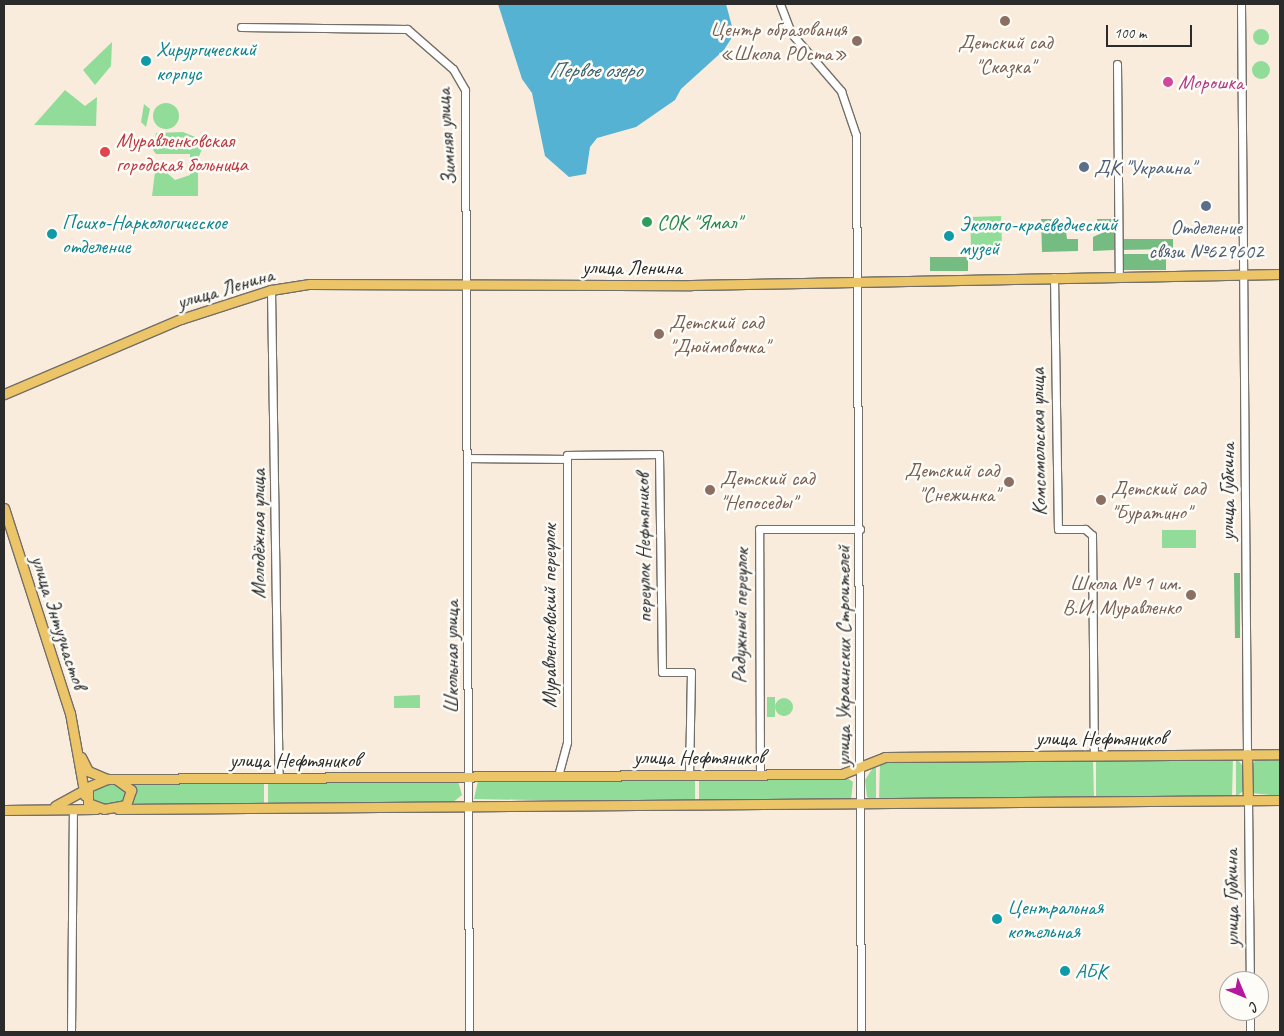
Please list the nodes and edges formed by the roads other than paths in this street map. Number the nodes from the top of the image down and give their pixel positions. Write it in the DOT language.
graph roads {
  1 [pos="780,4"];
  2 [pos="1240,4"];
  3 [pos="241,27"];
  4 [pos="1117,64"];
  5 [pos="1280,274"];
  6 [pos="1242,275"];
  7 [pos="1119,276"];
  8 [pos="1054,277"];
  9 [pos="857,279"];
  10 [pos="468,282"];
  11 [pos="271,290"];
  12 [pos="4,394"];
  13 [pos="567,457"];
  14 [pos="467,458"];
  15 [pos="4,508"];
  16 [pos="860,529"];
  17 [pos="77,748"];
  18 [pos="1247,754"];
  19 [pos="1280,754"];
  20 [pos="1094,756"];
  21 [pos="861,767"];
  22 [pos="689,774"];
  23 [pos="760,774"];
  24 [pos="80,776"];
  25 [pos="558,776"];
  26 [pos="469,777"];
  27 [pos="279,778"];
  28 [pos="112,779"];
  29 [pos="86,792"];
  30 [pos="1248,800"];
  31 [pos="1280,800"];
  32 [pos="71,806"];
  33 [pos="860,806"];
  34 [pos="468,807"];
  35 [pos="104,809"];
  36 [pos="115,809"];
  37 [pos="4,810"];
  38 [pos="1250,971"];
  39 [pos="71,1032"];
  40 [pos="470,1032"];
  41 [pos="861,1032"];
  1 -- 9 [label="street, улица Украинских Строителей"];
  2 -- 6 [label="street, улица Губкина"];
  3 -- 10 [label="street, Зимняя улица"];
  4 -- 7 [label="street"];
  5 -- 6 [label="main road, улица Ленина"];
  6 -- 7 [label="main road, улица Ленина"];
  6 -- 18 [label="street, улица Губкина"];
  7 -- 8 [label="main road, улица Ленина"];
  8 -- 9 [label="main road, улица Ленина"];
  8 -- 20 [label="street, Комсомольская улица"];
  9 -- 10 [label="main road, улица Ленина"];
  9 -- 16 [label="street, улица Украинских Строителей"];
  10 -- 11 [label="main road, улица Ленина"];
  10 -- 14 [label="street, Школьная улица"];
  11 -- 12 [label="main road, улица Ленина"];
  11 -- 27 [label="street, Молодёжная улица"];
  13 -- 14 [label="street, переулок Нефтяников"];
  13 -- 22 [label="street, переулок Нефтяников"];
  13 -- 25 [label="street, Муравленковский переулок"];
  14 -- 26 [label="street, Школьная улица"];
  15 -- 17 [label="main road, улица Энтузиастов"];
  16 -- 21 [label="street, улица Украинских Строителей"];
  16 -- 23 [label="street, Радужный переулок"];
  17 -- 24 [label="main road, улица Энтузиастов"];
  17 -- 28 [label="main road, улица Энтузиастов"];
  18 -- 19 [label="main road, улица Нефтяников"];
  18 -- 20 [label="main road, улица Нефтяников"];
  18 -- 30 [label="main road, улица Губкина"];
  20 -- 21 [label="main road, улица Нефтяников"];
  21 -- 23 [label="main road, улица Нефтяников"];
  21 -- 33 [label="street, улица Украинских Строителей"];
  22 -- 23 [label="main road, улица Нефтяников"];
  22 -- 25 [label="main road, улица Нефтяников"];
  24 -- 29 [label="main road, улица Энтузиастов"];
  24 -- 32 [label="main road"];
  25 -- 26 [label="main road, улица Нефтяников"];
  26 -- 27 [label="main road, улица Нефтяников"];
  26 -- 34 [label="street, Школьная улица"];
  27 -- 28 [label="main road, улица Нефтяников"];
  28 -- 29 [label="main road, улица Нефтяников"];
  28 -- 36 [label="main road"];
  29 -- 32 [label="main road, улица Нефтяников"];
  29 -- 35 [label="main road"];
  30 -- 31 [label="main road"];
  30 -- 33 [label="main road"];
  30 -- 38 [label="street, улица Губкина"];
  32 -- 35 [label="main road"];
  32 -- 37 [label="main road"];
  32 -- 39 [label="street"];
  33 -- 34 [label="main road"];
  33 -- 41 [label="street, улица Украинских Строителей"];
  34 -- 36 [label="main road"];
  34 -- 40 [label="street, Школьная улица"];
  35 -- 36 [label="main road"];
}
